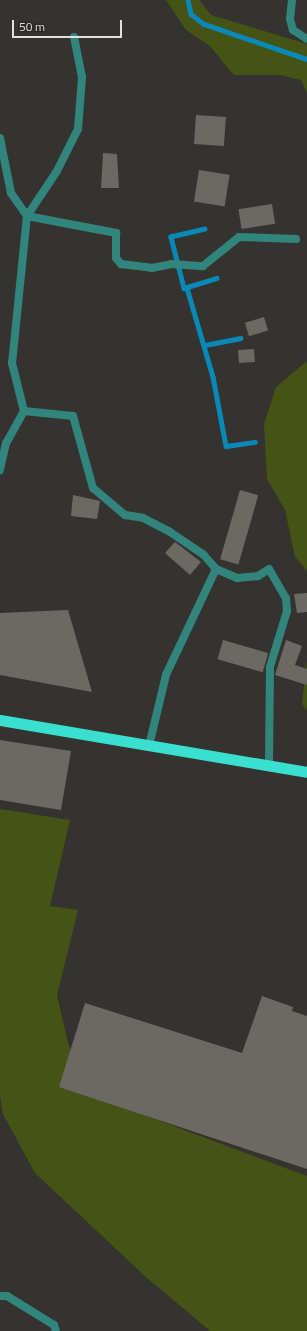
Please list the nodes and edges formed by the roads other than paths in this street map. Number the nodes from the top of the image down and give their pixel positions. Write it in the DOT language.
graph roads {
  1 [pos="292,0"];
  2 [pos="74,37"];
  3 [pos="307,39"];
  4 [pos="0,138"];
  5 [pos="26,216"];
  6 [pos="296,239"];
  7 [pos="24,411"];
  8 [pos="0,470"];
  9 [pos="216,569"];
  10 [pos="0,720"];
  11 [pos="149,746"];
  12 [pos="269,766"];
  13 [pos="307,772"];
  14 [pos="0,1296"];
  15 [pos="56,1331"];
  1 -- 3 [label="street"];
  2 -- 5 [label="street"];
  4 -- 5 [label="street"];
  5 -- 6 [label="street"];
  5 -- 7 [label="street"];
  7 -- 8 [label="street"];
  7 -- 9 [label="street"];
  9 -- 11 [label="street"];
  9 -- 12 [label="street"];
  10 -- 11 [label="highway"];
  11 -- 12 [label="highway"];
  12 -- 13 [label="highway"];
  14 -- 15 [label="street"];
}
